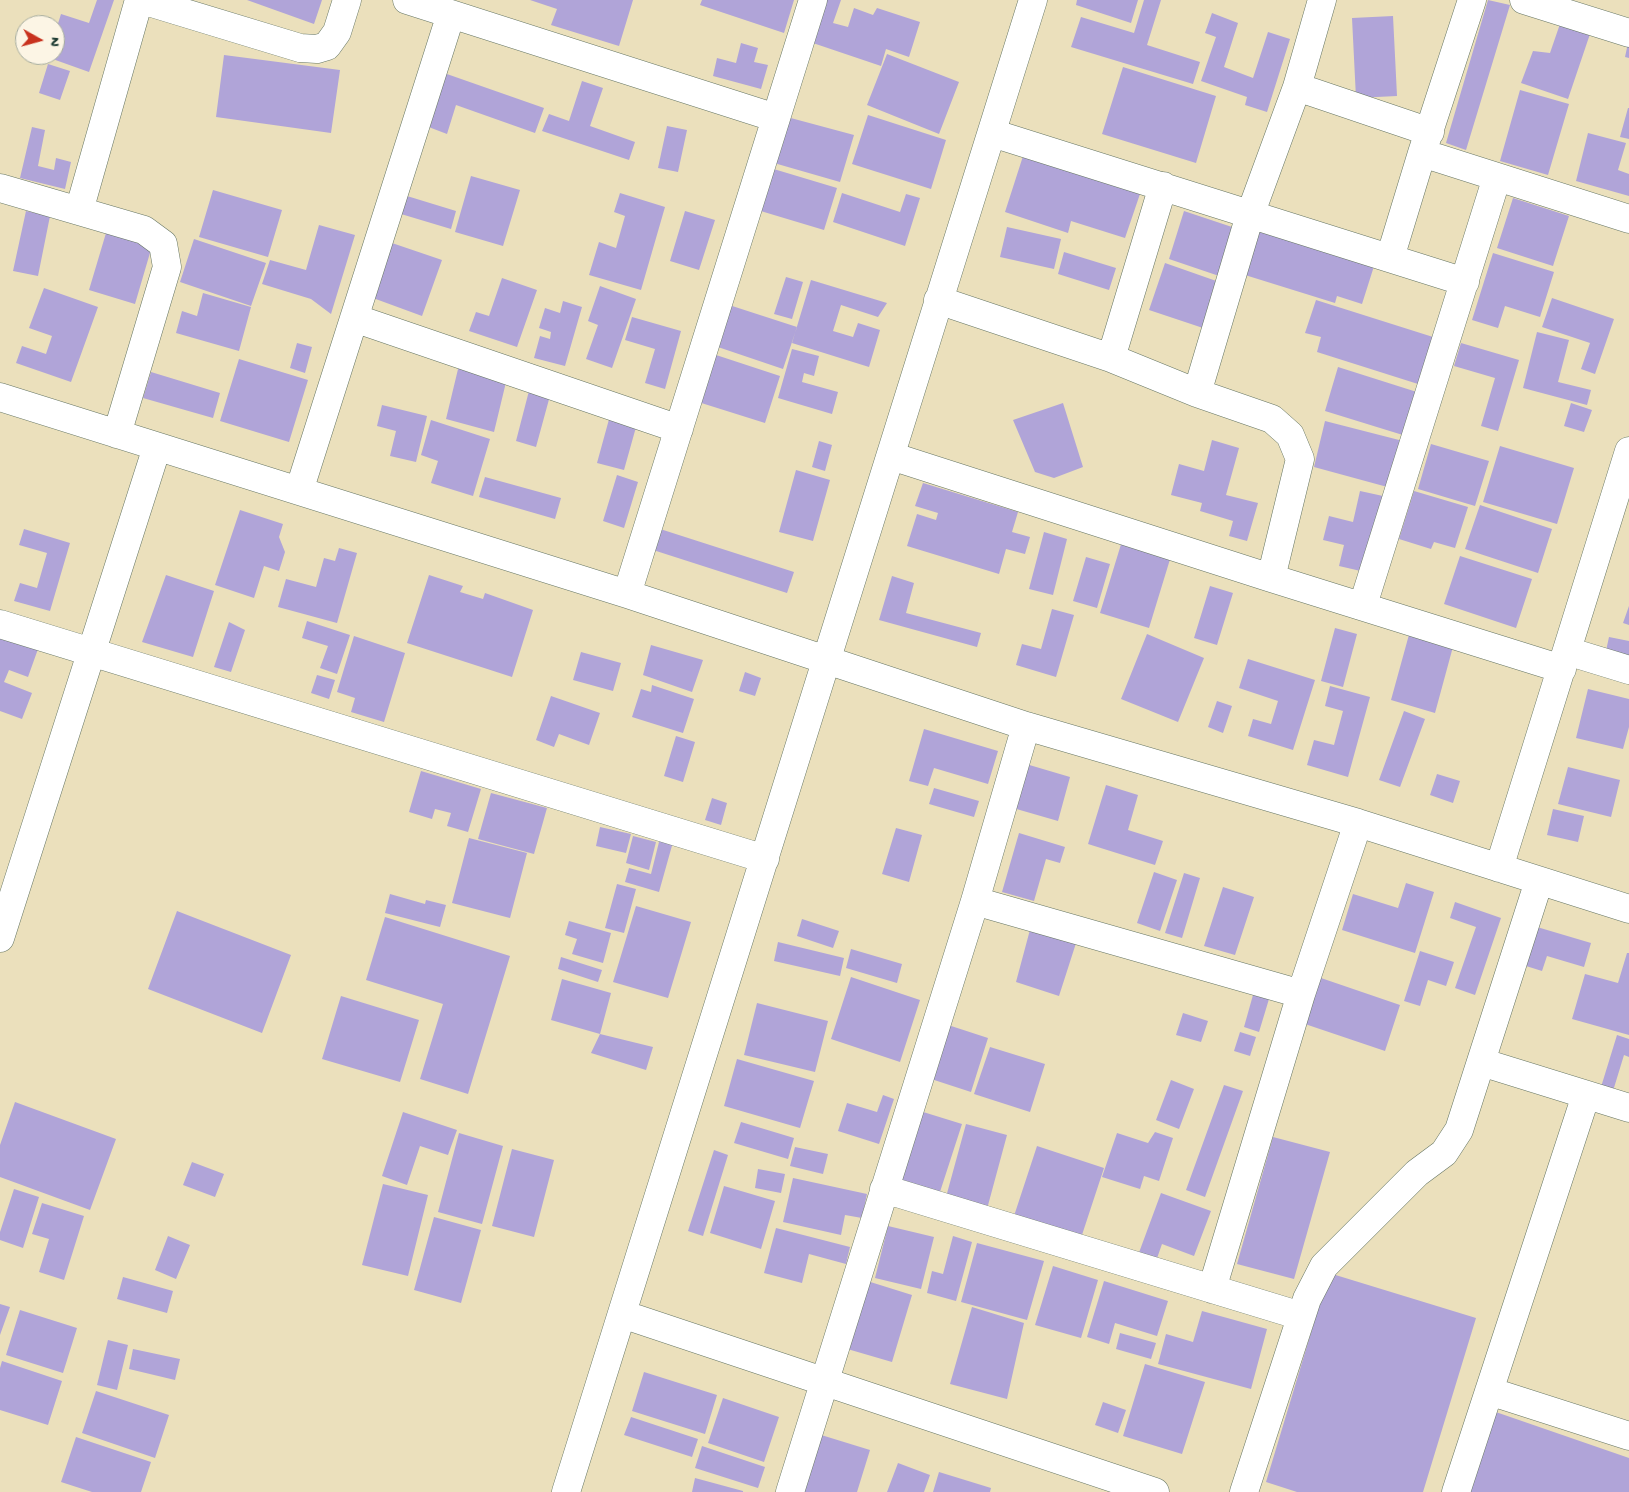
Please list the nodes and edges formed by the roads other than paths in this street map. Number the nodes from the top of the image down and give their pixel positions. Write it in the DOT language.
graph roads {
  1 [pos="140,0"];
  2 [pos="347,0"];
  3 [pos="407,0"];
  4 [pos="814,0"];
  5 [pos="1033,0"];
  6 [pos="1322,0"];
  7 [pos="1472,0"];
  8 [pos="1524,0"];
  9 [pos="1561,6"];
  10 [pos="451,14"];
  11 [pos="1629,33"];
  12 [pos="1297,86"];
  13 [pos="776,118"];
  14 [pos="992,133"];
  15 [pos="1426,142"];
  16 [pos="1497,177"];
  17 [pos="1163,186"];
  18 [pos="0,188"];
  19 [pos="78,211"];
  20 [pos="1250,214"];
  21 [pos="1629,219"];
  22 [pos="1390,258"];
  23 [pos="1465,282"];
  24 [pos="938,300"];
  25 [pos="354,318"];
  26 [pos="1110,358"];
  27 [pos="1197,393"];
  28 [pos="0,397"];
  29 [pos="679,430"];
  30 [pos="117,434"];
  31 [pos="157,447"];
  32 [pos="1629,452"];
  33 [pos="891,456"];
  34 [pos="299,491"];
  35 [pos="1271,578"];
  36 [pos="627,594"];
  37 [pos="1363,606"];
  38 [pos="0,624"];
  39 [pos="92,652"];
  40 [pos="825,660"];
  41 [pos="1564,660"];
  42 [pos="1629,670"];
  43 [pos="1026,726"];
  44 [pos="1358,823"];
  45 [pos="765,859"];
  46 [pos="1499,868"];
  47 [pos="1540,881"];
  48 [pos="975,901"];
  49 [pos="1629,909"];
  50 [pos="0,938"];
  51 [pos="1301,994"];
  52 [pos="1481,1062"];
  53 [pos="1586,1095"];
  54 [pos="1629,1108"];
  55 [pos="884,1189"];
  56 [pos="1212,1289"];
  57 [pos="622,1314"];
  58 [pos="1301,1316"];
  59 [pos="824,1382"];
  60 [pos="1489,1391"];
  61 [pos="1629,1436"];
  62 [pos="1150,1491"];
  63 [pos="566,1492"];
  64 [pos="790,1492"];
  65 [pos="1244,1492"];
  66 [pos="1456,1492"];
  1 -- 2 [label="street"];
  1 -- 19 [label="street"];
  3 -- 10 [label="street"];
  4 -- 13 [label="street"];
  5 -- 14 [label="street"];
  6 -- 12 [label="street"];
  7 -- 15 [label="street"];
  8 -- 9 [label="street"];
  9 -- 11 [label="street"];
  10 -- 13 [label="street"];
  10 -- 25 [label="street"];
  12 -- 15 [label="street"];
  12 -- 20 [label="street"];
  13 -- 29 [label="street"];
  14 -- 17 [label="street"];
  14 -- 24 [label="street"];
  15 -- 16 [label="street"];
  15 -- 22 [label="street"];
  16 -- 21 [label="street"];
  16 -- 23 [label="street"];
  17 -- 20 [label="street"];
  17 -- 26 [label="street"];
  18 -- 19 [label="street"];
  19 -- 30 [label="street"];
  20 -- 22 [label="street"];
  20 -- 27 [label="street"];
  22 -- 23 [label="street"];
  23 -- 37 [label="street"];
  24 -- 26 [label="street"];
  24 -- 33 [label="street"];
  25 -- 29 [label="street"];
  25 -- 34 [label="street"];
  26 -- 27 [label="street"];
  27 -- 35 [label="street"];
  28 -- 30 [label="street"];
  29 -- 36 [label="street"];
  30 -- 31 [label="street"];
  31 -- 34 [label="street"];
  31 -- 39 [label="street"];
  32 -- 41 [label="street"];
  33 -- 35 [label="street"];
  33 -- 40 [label="street"];
  34 -- 36 [label="street"];
  35 -- 37 [label="street"];
  36 -- 40 [label="street"];
  37 -- 41 [label="street"];
  38 -- 39 [label="street"];
  39 -- 45 [label="street"];
  39 -- 50 [label="street"];
  40 -- 43 [label="street"];
  40 -- 45 [label="street"];
  41 -- 42 [label="street"];
  41 -- 46 [label="street"];
  43 -- 44 [label="street"];
  43 -- 48 [label="street"];
  44 -- 46 [label="street"];
  44 -- 51 [label="street"];
  45 -- 57 [label="street"];
  46 -- 47 [label="street"];
  47 -- 49 [label="street"];
  47 -- 52 [label="street"];
  48 -- 51 [label="street"];
  48 -- 55 [label="street"];
  51 -- 56 [label="street"];
  52 -- 53 [label="street"];
  52 -- 58 [label="street"];
  53 -- 54 [label="street"];
  53 -- 60 [label="street"];
  55 -- 56 [label="street"];
  55 -- 59 [label="street"];
  56 -- 58 [label="street"];
  57 -- 59 [label="street"];
  57 -- 63 [label="street"];
  58 -- 65 [label="street"];
  59 -- 62 [label="street"];
  59 -- 64 [label="street"];
  60 -- 61 [label="street"];
  60 -- 66 [label="street"];
}
